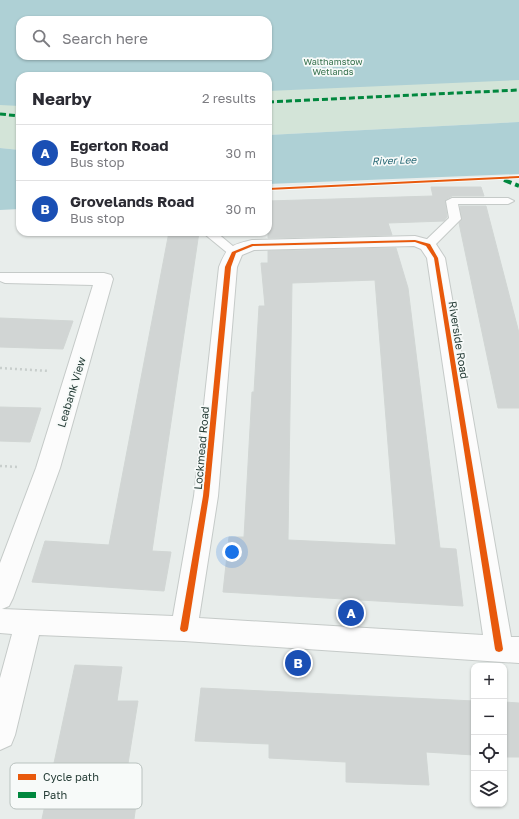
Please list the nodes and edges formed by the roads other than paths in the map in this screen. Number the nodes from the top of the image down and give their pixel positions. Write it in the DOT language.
graph roads {
  1 [pos="508,201"];
  2 [pos="211,236"];
  3 [pos="428,245"];
  4 [pos="231,259"];
  5 [pos="5,277"];
  6 [pos="0,598"];
  7 [pos="0,621"];
  8 [pos="28,623"];
  9 [pos="184,629"];
  10 [pos="509,650"];
  11 [pos="0,735"];
  1 -- 3 [label="lane"];
  2 -- 4 [label="lane"];
  3 -- 4 [label="street"];
  3 -- 10 [label="street, Riverside Road"];
  4 -- 9 [label="street, Lockmead Road"];
  5 -- 6 [label="street, Leabank View"];
  7 -- 8 [label="street"];
  8 -- 9 [label="street"];
  8 -- 11 [label="street"];
  9 -- 10 [label="street"];
}
